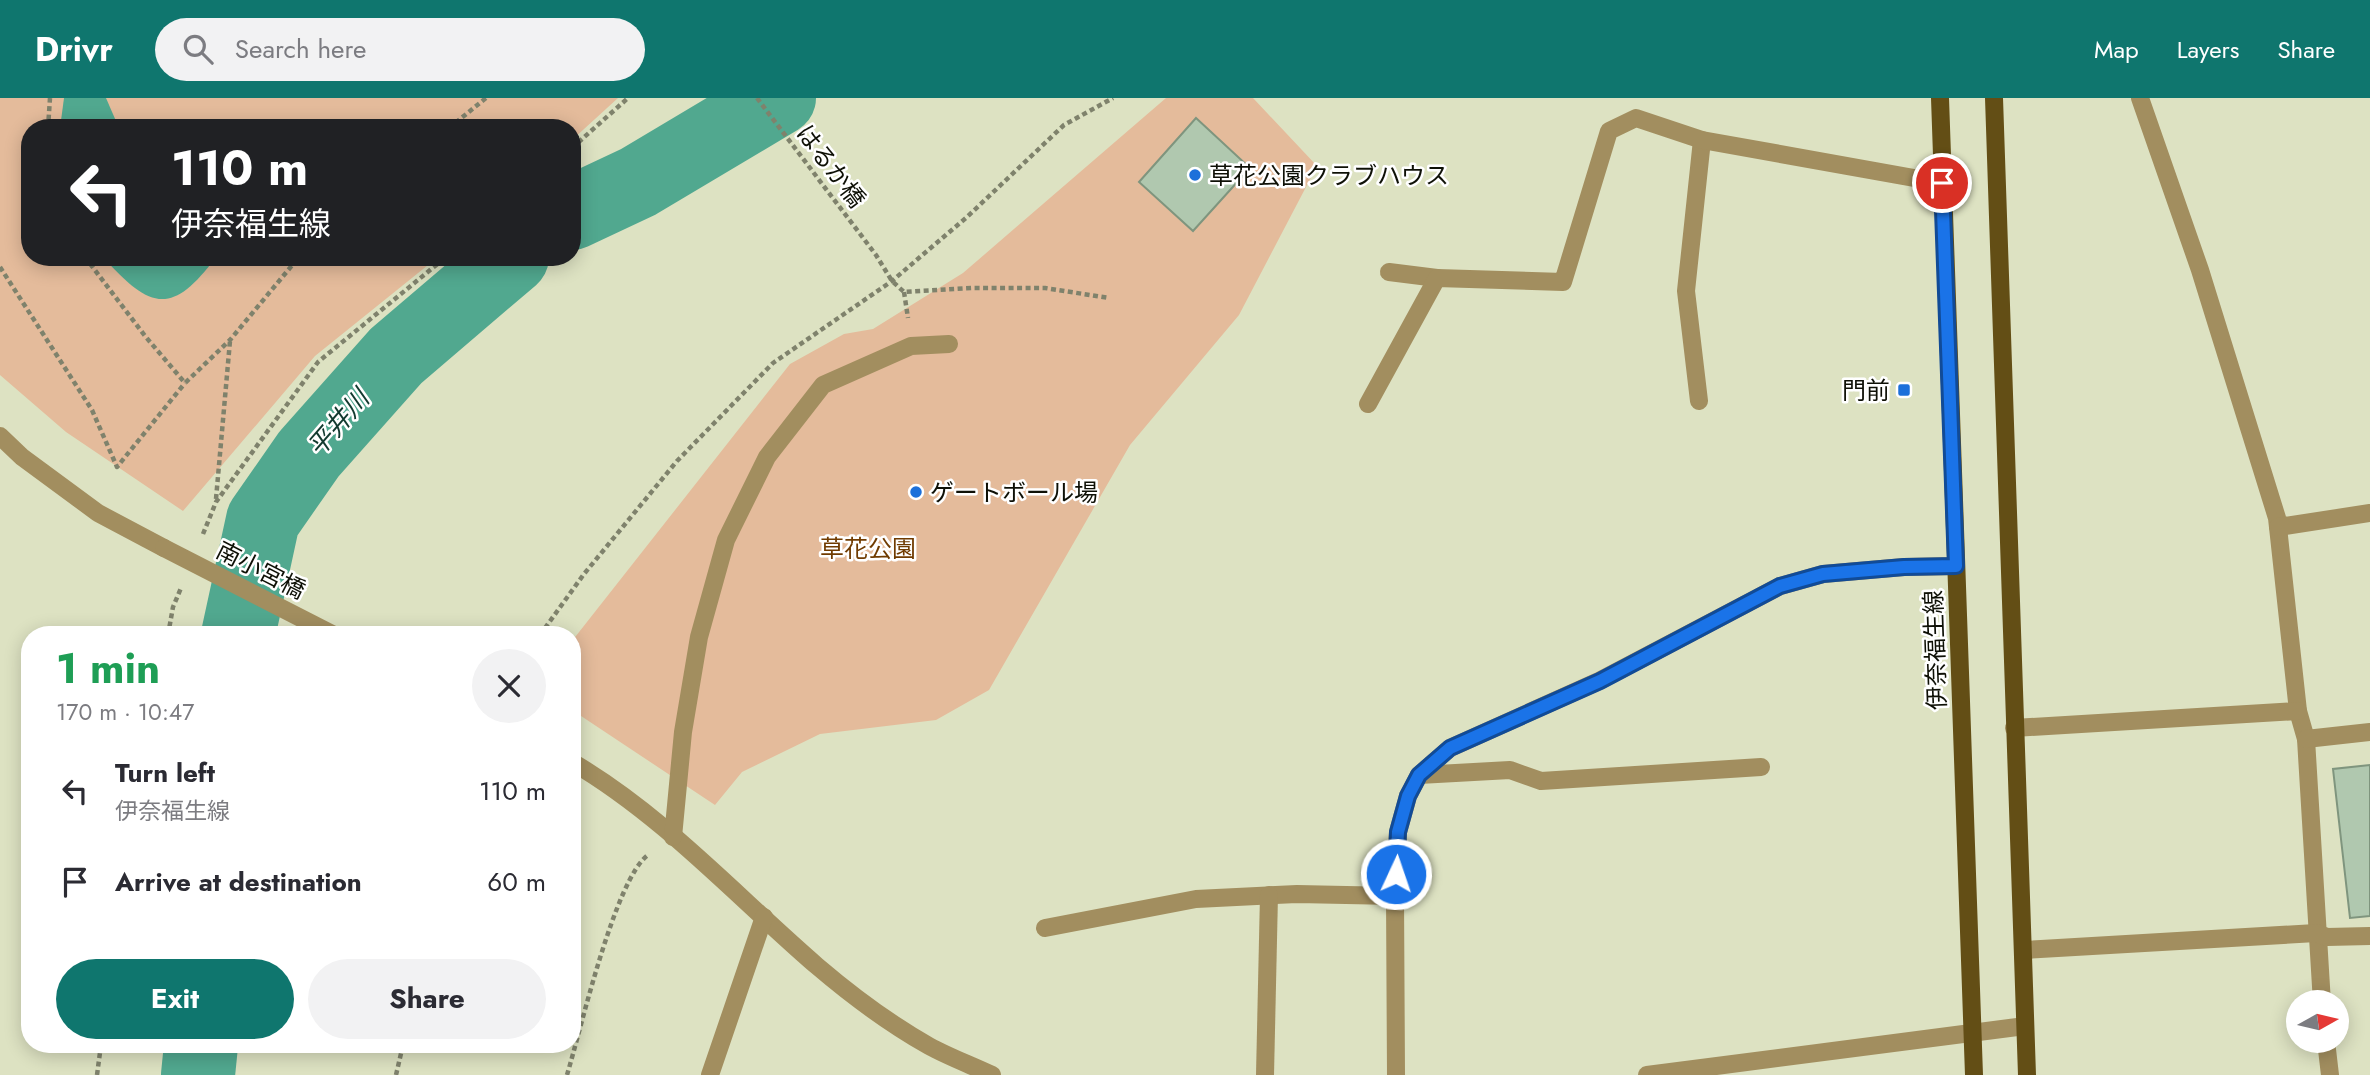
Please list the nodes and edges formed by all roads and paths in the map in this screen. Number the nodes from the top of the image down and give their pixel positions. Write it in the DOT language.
graph roads {
  1 [pos="50,98"];
  2 [pos="486,98"];
  3 [pos="628,98"];
  4 [pos="757,98"];
  5 [pos="1113,98"];
  6 [pos="1940,98"];
  7 [pos="1994,98"];
  8 [pos="2140,98"];
  9 [pos="49,119"];
  10 [pos="460,119"];
  11 [pos="581,140"];
  12 [pos="1702,140"];
  13 [pos="1942,183"];
  14 [pos="92,266"];
  15 [pos="292,266"];
  16 [pos="435,266"];
  17 [pos="0,267"];
  18 [pos="1389,272"];
  19 [pos="1437,278"];
  20 [pos="892,281"];
  21 [pos="1109,298"];
  22 [pos="230,340"];
  23 [pos="949,344"];
  24 [pos="185,383"];
  25 [pos="1699,401"];
  26 [pos="1368,404"];
  27 [pos="0,436"];
  28 [pos="216,502"];
  29 [pos="2370,513"];
  30 [pos="2278,527"];
  31 [pos="202,537"];
  32 [pos="1956,566"];
  33 [pos="182,584"];
  34 [pos="170,626"];
  35 [pos="316,626"];
  36 [pos="546,626"];
  37 [pos="2298,712"];
  38 [pos="2014,729"];
  39 [pos="2370,732"];
  40 [pos="2306,739"];
  41 [pos="1761,767"];
  42 [pos="581,768"];
  43 [pos="1419,775"];
  44 [pos="673,837"];
  45 [pos="1269,895"];
  46 [pos="1395,896"];
  47 [pos="764,916"];
  48 [pos="1045,928"];
  49 [pos="2316,933"];
  50 [pos="2370,936"];
  51 [pos="2024,950"];
  52 [pos="2321,990"];
  53 [pos="2025,1026"];
  54 [pos="581,1027"];
  55 [pos="1972,1032"];
  56 [pos="100,1053"];
  57 [pos="401,1053"];
  58 [pos="573,1053"];
  59 [pos="2328,1054"];
  60 [pos="97,1075"];
  61 [pos="396,1075"];
  62 [pos="567,1075"];
  63 [pos="710,1075"];
  64 [pos="992,1075"];
  65 [pos="1265,1075"];
  66 [pos="1396,1075"];
  67 [pos="1647,1075"];
  68 [pos="1974,1075"];
  69 [pos="2027,1075"];
  70 [pos="2330,1075"];
  1 -- 9 [label="path"];
  2 -- 10 [label="path"];
  3 -- 11 [label="path"];
  4 -- 20 [label="path, はるか橋"];
  5 -- 20 [label="path"];
  6 -- 13 [label="main road, 伊奈福生線"];
  7 -- 38 [label="main road"];
  8 -- 30 [label="street"];
  12 -- 13 [label="street"];
  12 -- 19 [label="street"];
  12 -- 25 [label="street"];
  13 -- 32 [label="main road, 伊奈福生線"];
  14 -- 24 [label="path"];
  15 -- 22 [label="path"];
  16 -- 28 [label="path"];
  17 -- 24 [label="path"];
  18 -- 19 [label="street"];
  19 -- 26 [label="street"];
  20 -- 21 [label="path"];
  20 -- 36 [label="path"];
  22 -- 24 [label="path"];
  22 -- 28 [label="path"];
  23 -- 44 [label="street"];
  27 -- 35 [label="street, 南小宮橋, bridge"];
  28 -- 31 [label="path"];
  29 -- 30 [label="street"];
  30 -- 37 [label="street"];
  32 -- 43 [label="street"];
  32 -- 55 [label="main road, 伊奈福生線"];
  33 -- 34 [label="path"];
  37 -- 38 [label="street"];
  37 -- 40 [label="street"];
  38 -- 51 [label="main road"];
  39 -- 40 [label="street"];
  40 -- 49 [label="street"];
  41 -- 43 [label="street"];
  42 -- 44 [label="street"];
  43 -- 46 [label="street"];
  44 -- 47 [label="street"];
  44 -- 54 [label="path"];
  45 -- 46 [label="street"];
  45 -- 48 [label="street"];
  45 -- 65 [label="street"];
  46 -- 66 [label="street"];
  47 -- 63 [label="street"];
  47 -- 64 [label="street"];
  49 -- 50 [label="street"];
  49 -- 51 [label="street"];
  49 -- 52 [label="street"];
  51 -- 53 [label="main road"];
  53 -- 55 [label="street"];
  53 -- 69 [label="main road"];
  55 -- 67 [label="street"];
  55 -- 68 [label="main road, 伊奈福生線"];
  56 -- 60 [label="path"];
  57 -- 61 [label="path"];
  58 -- 62 [label="path"];
  59 -- 70 [label="street"];
}
